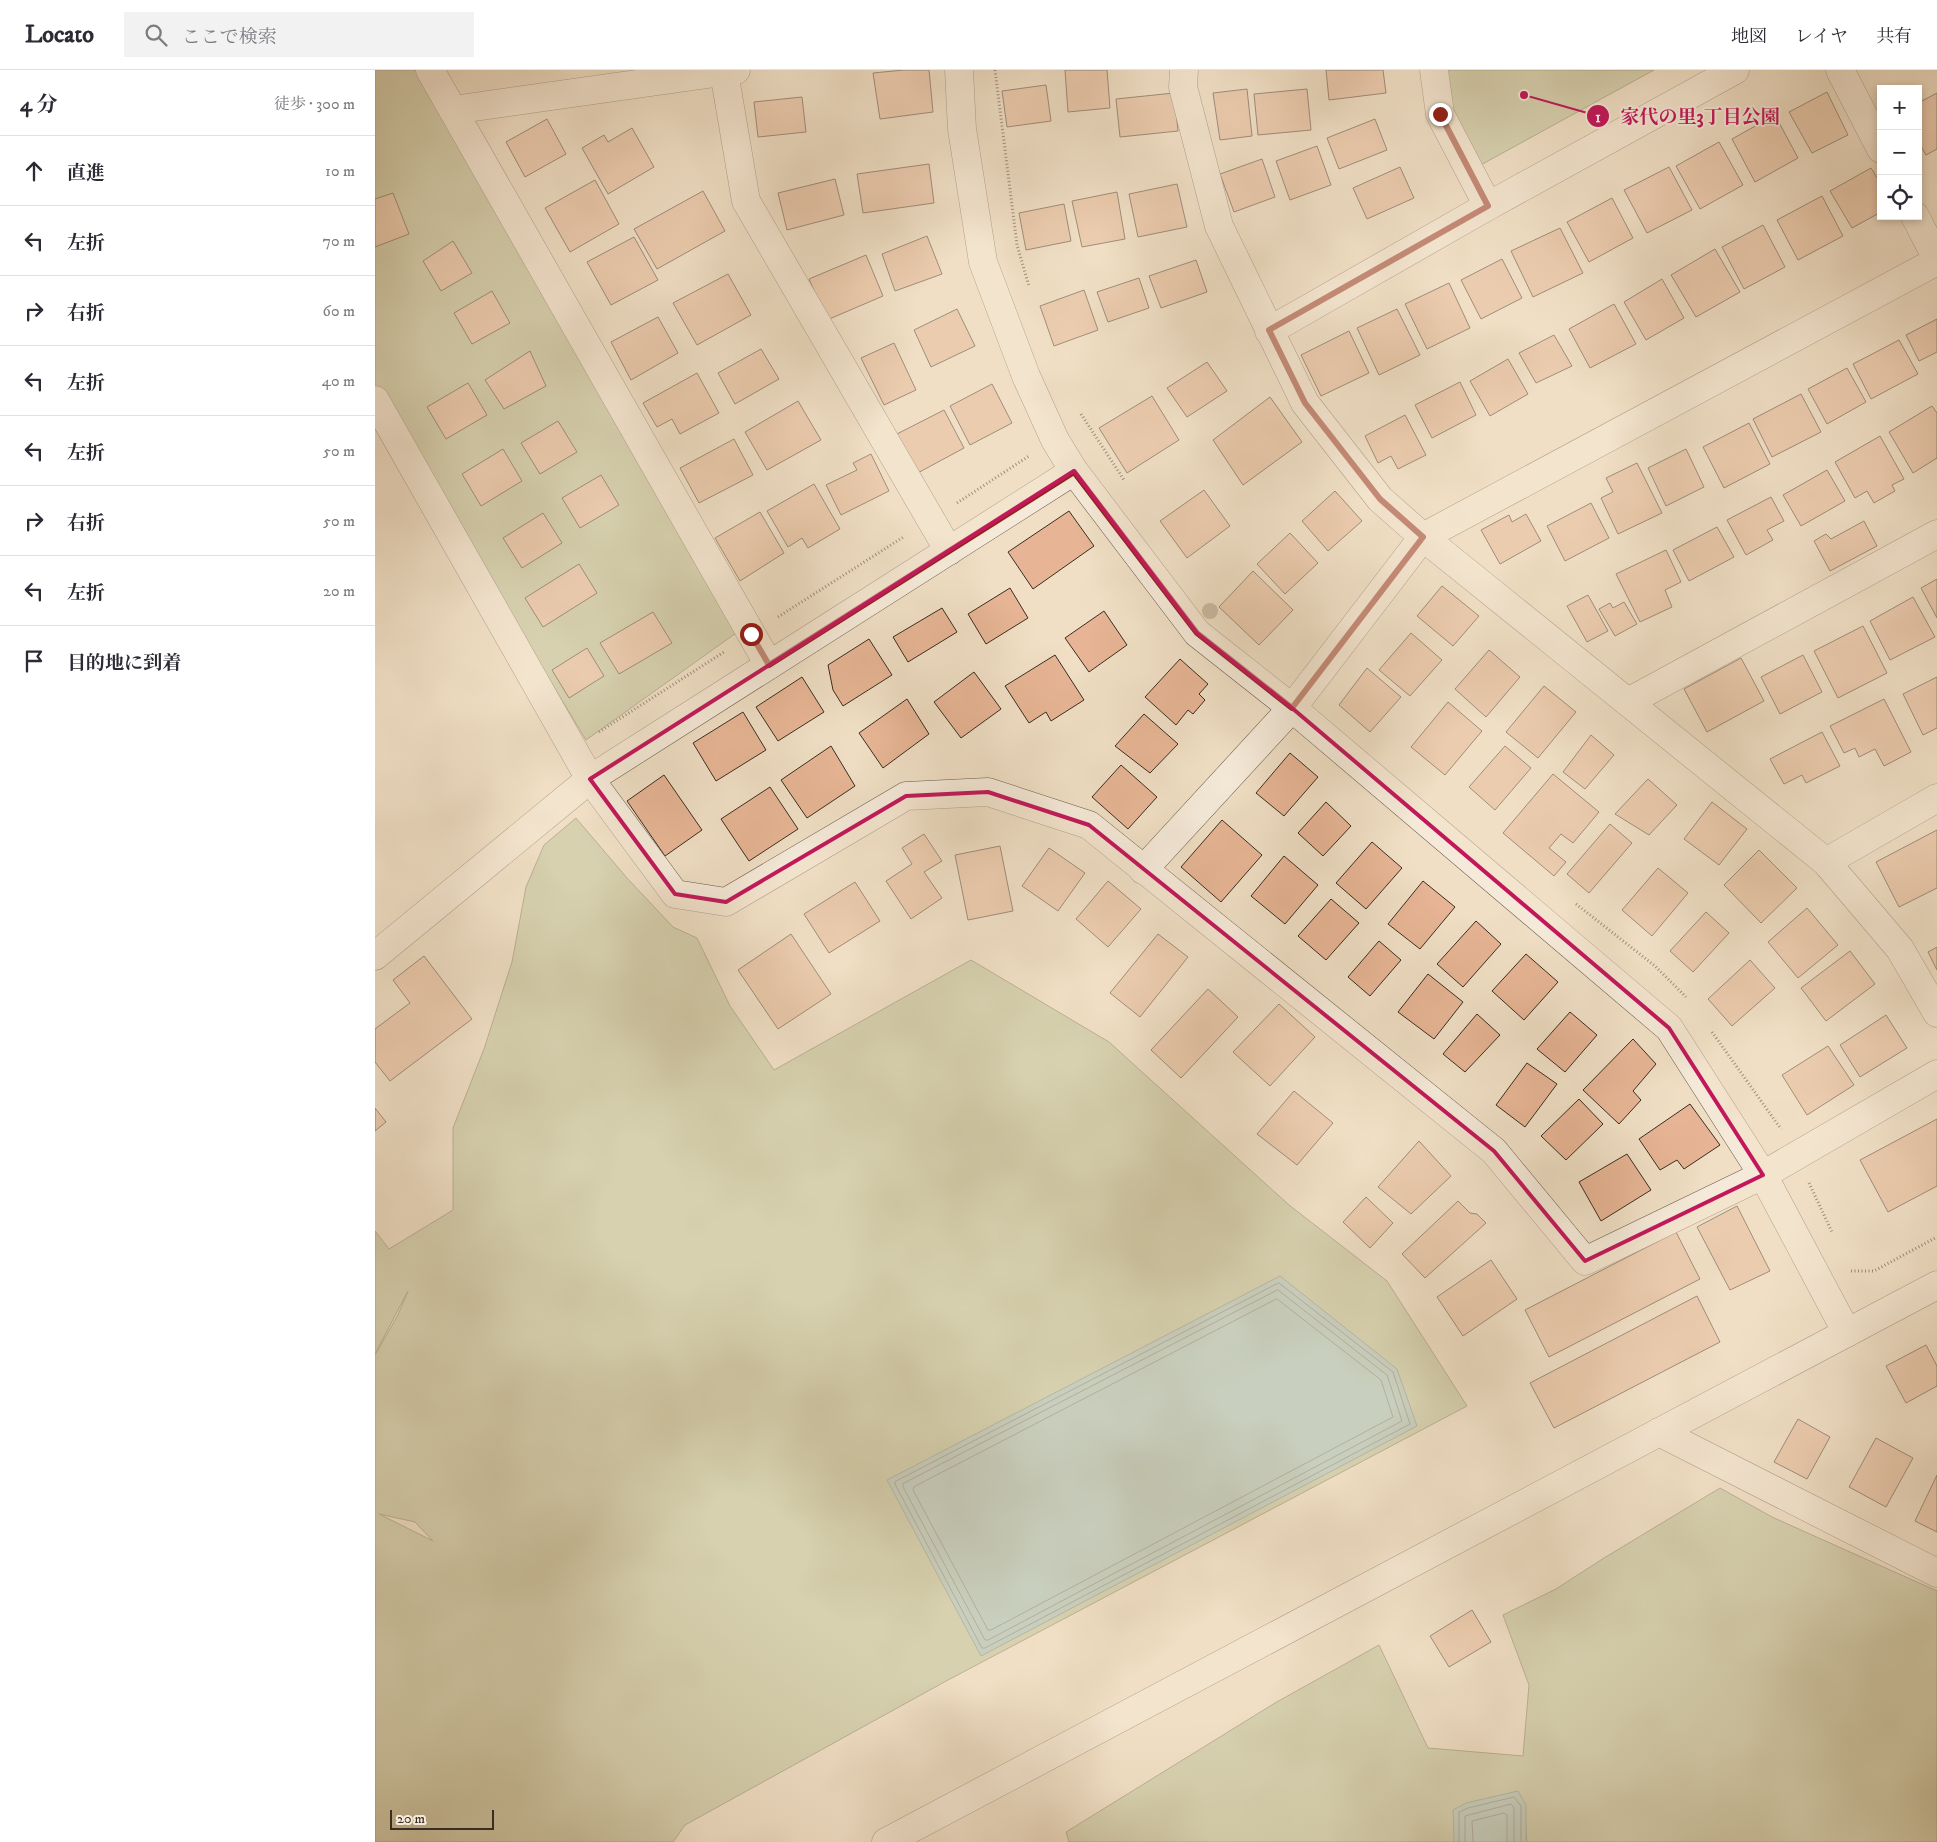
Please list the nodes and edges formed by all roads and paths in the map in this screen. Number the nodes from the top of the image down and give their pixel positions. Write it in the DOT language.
graph roads {
  1 [pos="430,70"];
  2 [pos="959,70"];
  3 [pos="995,70"];
  4 [pos="1184,70"];
  5 [pos="1434,70"];
  6 [pos="1735,70"];
  7 [pos="1840,70"];
  8 [pos="730,71"];
  9 [pos="453,110"];
  10 [pos="1877,141"];
  11 [pos="1488,206"];
  12 [pos="1917,220"];
  13 [pos="1937,260"];
  14 [pos="1030,291"];
  15 [pos="1269,330"];
  16 [pos="375,400"];
  17 [pos="1077,408"];
  18 [pos="1074,472"];
  19 [pos="1125,481"];
  20 [pos="1937,534"];
  21 [pos="1423,537"];
  22 [pos="949,551"];
  23 [pos="769,665"];
  24 [pos="1628,702"];
  25 [pos="1292,708"];
  26 [pos="590,779"];
  27 [pos="1937,798"];
  28 [pos="1826,862"];
  29 [pos="1143,870"];
  30 [pos="375,956"];
  31 [pos="1937,1013"];
  32 [pos="1937,1074"];
  33 [pos="1763,1175"];
  34 [pos="1937,1285"];
  35 [pos="1847,1333"];
  36 [pos="1659,1432"];
  37 [pos="1937,1573"];
  38 [pos="886,1842"];
  1 -- 9 [label="street"];
  2 -- 18 [label="street"];
  3 -- 14 [label="path"];
  4 -- 15 [label="street"];
  5 -- 11 [label="street"];
  6 -- 11 [label="street"];
  7 -- 10 [label="street"];
  8 -- 9 [label="street"];
  8 -- 22 [label="street"];
  9 -- 23 [label="street"];
  11 -- 15 [label="street"];
  12 -- 13 [label="street"];
  13 -- 21 [label="street"];
  15 -- 21 [label="street"];
  16 -- 26 [label="street"];
  17 -- 19 [label="path"];
  18 -- 22 [label="street"];
  18 -- 25 [label="street"];
  20 -- 24 [label="street"];
  21 -- 24 [label="street"];
  21 -- 25 [label="street"];
  22 -- 23 [label="street"];
  23 -- 26 [label="street"];
  24 -- 28 [label="street"];
  25 -- 29 [label="street"];
  25 -- 33 [label="street"];
  26 -- 29 [label="street"];
  26 -- 30 [label="street"];
  27 -- 28 [label="street"];
  28 -- 31 [label="street"];
  29 -- 33 [label="street"];
  32 -- 33 [label="street"];
  33 -- 35 [label="street"];
  34 -- 35 [label="street"];
  35 -- 36 [label="street"];
  36 -- 37 [label="street"];
  36 -- 38 [label="street"];
}
